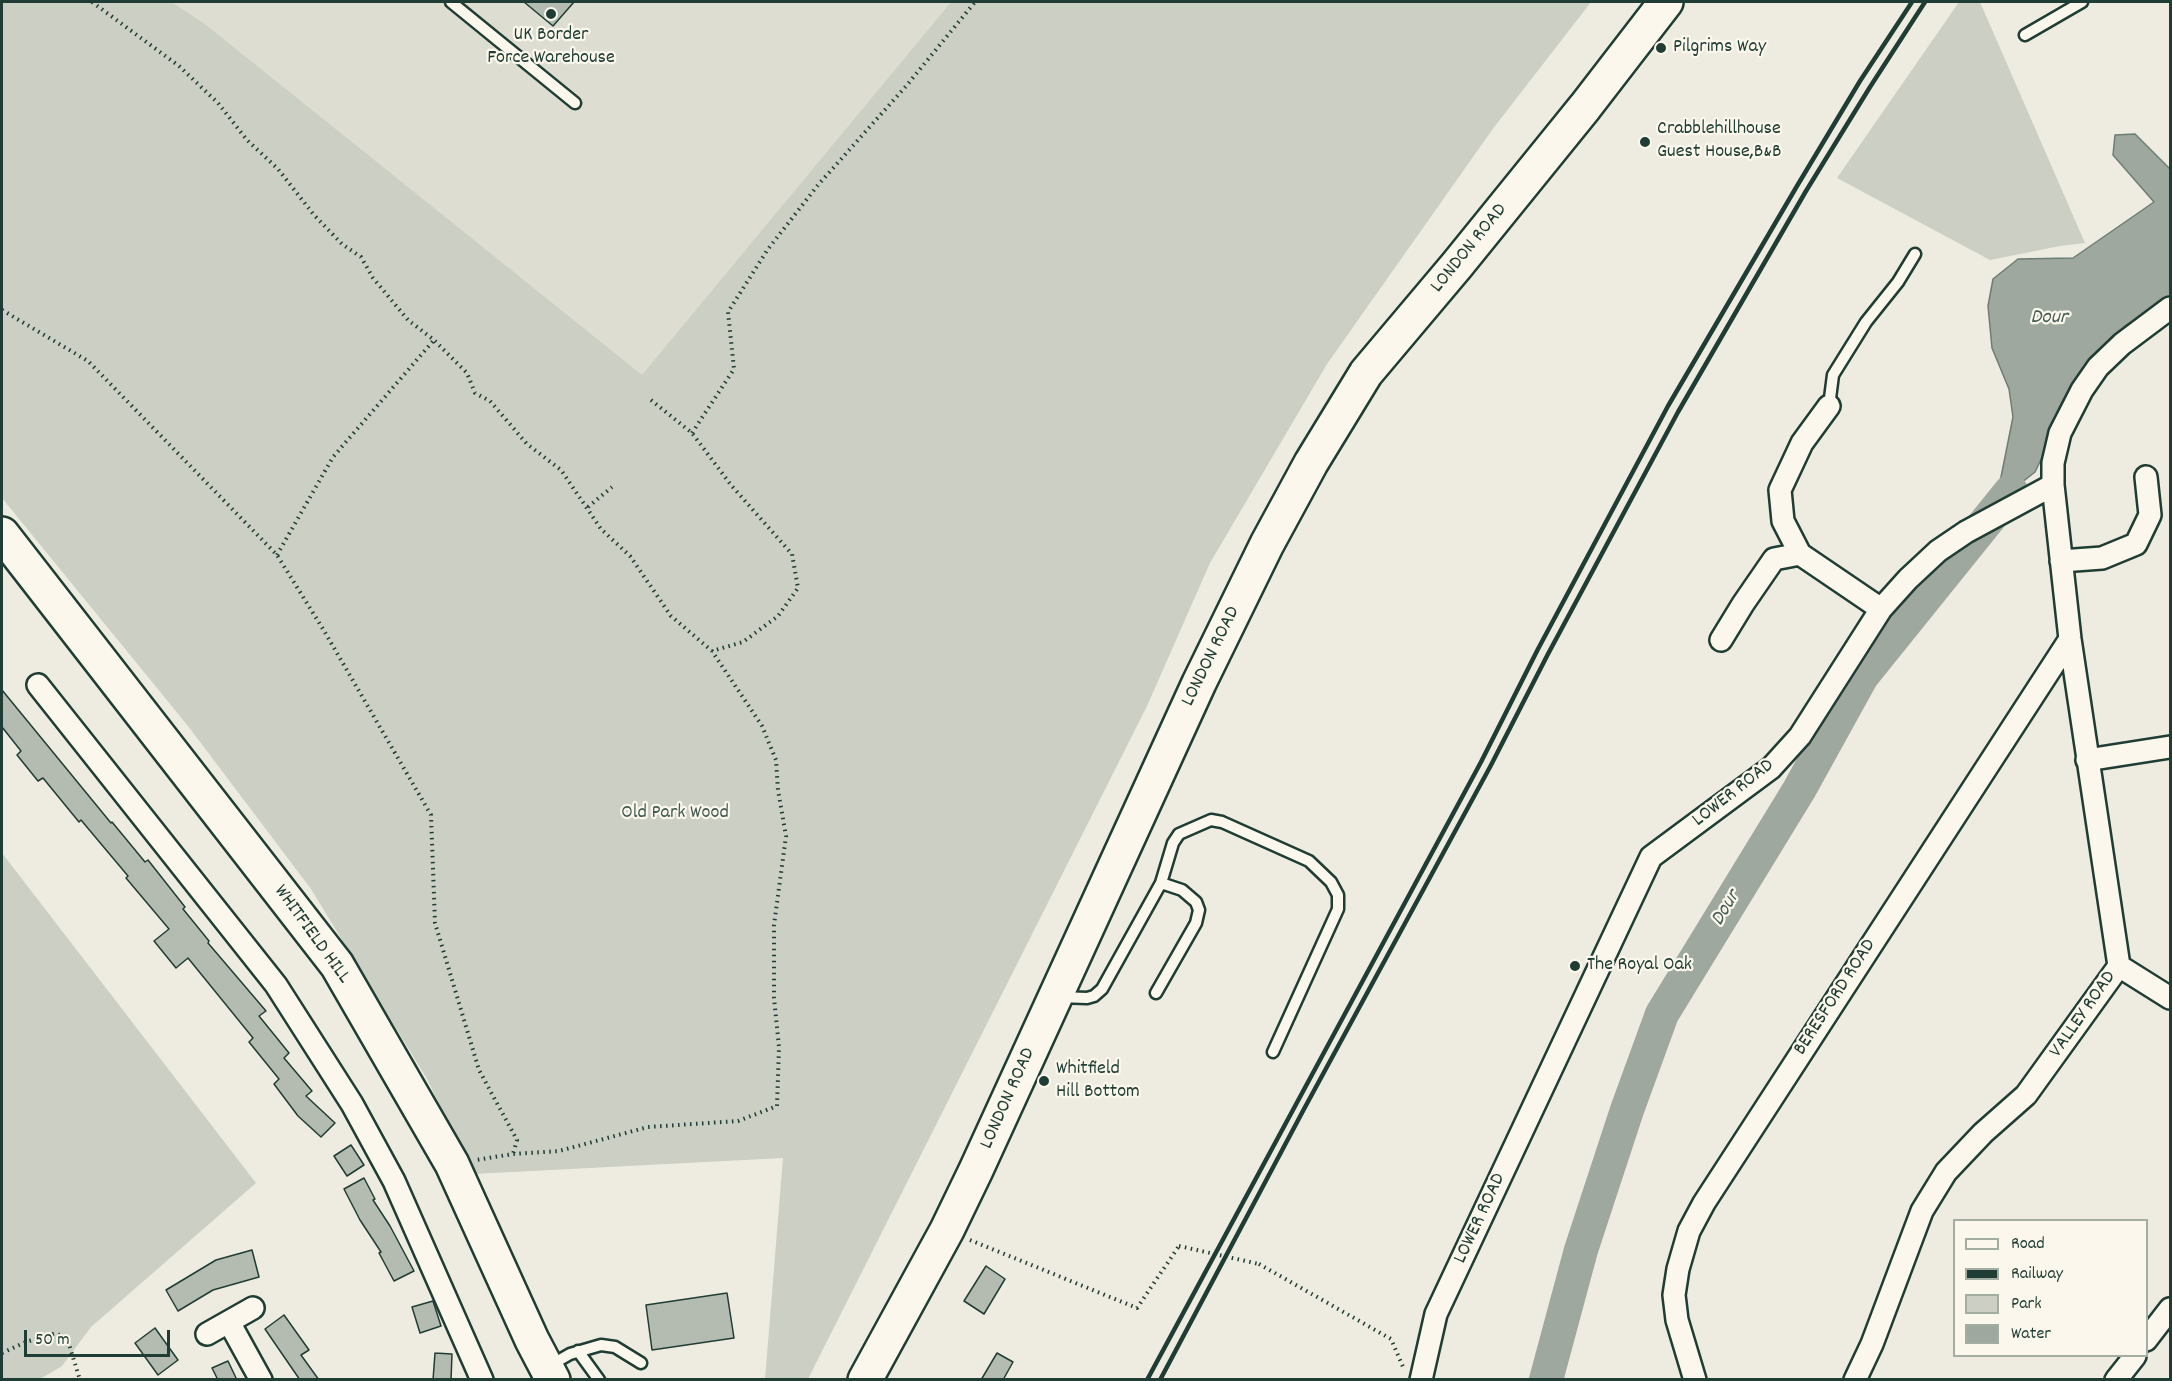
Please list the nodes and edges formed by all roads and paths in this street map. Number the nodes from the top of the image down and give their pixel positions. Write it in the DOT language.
graph roads {
  1 [pos="92,2"];
  2 [pos="451,2"];
  3 [pos="975,2"];
  4 [pos="1666,2"];
  5 [pos="2082,2"];
  6 [pos="2025,34"];
  7 [pos="575,103"];
  8 [pos="1915,254"];
  9 [pos="2170,308"];
  10 [pos="2,310"];
  11 [pos="434,340"];
  12 [pos="651,400"];
  13 [pos="1829,406"];
  14 [pos="692,433"];
  15 [pos="2146,477"];
  16 [pos="2053,485"];
  17 [pos="612,487"];
  18 [pos="588,507"];
  19 [pos="2,534"];
  20 [pos="1800,554"];
  21 [pos="277,555"];
  22 [pos="2061,561"];
  23 [pos="1881,609"];
  24 [pos="2070,639"];
  25 [pos="1721,640"];
  26 [pos="712,651"];
  27 [pos="38,685"];
  28 [pos="2170,747"];
  29 [pos="2087,760"];
  30 [pos="1161,884"];
  31 [pos="2119,966"];
  32 [pos="1156,993"];
  33 [pos="1055,997"];
  34 [pos="2170,998"];
  35 [pos="1273,1052"];
  36 [pos="513,1154"];
  37 [pos="452,1164"];
  38 [pos="947,1230"];
  39 [pos="253,1308"];
  40 [pos="2170,1309"];
  41 [pos="229,1322"];
  42 [pos="207,1335"];
  43 [pos="2148,1337"];
  44 [pos="578,1351"];
  45 [pos="2,1353"];
  46 [pos="2134,1357"];
  47 [pos="641,1363"];
  48 [pos="550,1376"];
  49 [pos="1421,1379"];
  50 [pos="80,1380"];
  51 [pos="261,1380"];
  52 [pos="483,1380"];
  53 [pos="599,1380"];
  54 [pos="865,1380"];
  55 [pos="1695,1380"];
  56 [pos="1856,1380"];
  57 [pos="2116,1380"];
  1 -- 11 [label="path"];
  2 -- 7 [label="lane"];
  3 -- 14 [label="path"];
  4 -- 33 [label="main road, LONDON ROAD"];
  5 -- 6 [label="lane"];
  8 -- 13 [label="lane"];
  9 -- 16 [label="street"];
  10 -- 21 [label="path"];
  11 -- 18 [label="path"];
  11 -- 21 [label="path"];
  12 -- 14 [label="path"];
  13 -- 20 [label="street"];
  14 -- 26 [label="path"];
  15 -- 22 [label="street"];
  16 -- 22 [label="street, VALLEY ROAD"];
  16 -- 23 [label="street, LOWER ROAD"];
  17 -- 18 [label="path"];
  18 -- 26 [label="path"];
  19 -- 37 [label="main road, WHITFIELD HILL"];
  20 -- 23 [label="street"];
  20 -- 25 [label="street"];
  21 -- 36 [label="path"];
  22 -- 24 [label="street, VALLEY ROAD"];
  23 -- 49 [label="street, LOWER ROAD"];
  24 -- 29 [label="street, VALLEY ROAD"];
  24 -- 55 [label="street, BERESFORD ROAD"];
  26 -- 36 [label="path"];
  27 -- 52 [label="street"];
  28 -- 29 [label="street"];
  29 -- 31 [label="street, VALLEY ROAD"];
  30 -- 32 [label="lane"];
  30 -- 33 [label="lane"];
  30 -- 35 [label="lane"];
  31 -- 34 [label="street"];
  31 -- 56 [label="street, VALLEY ROAD"];
  33 -- 38 [label="main road, LONDON ROAD"];
  36 -- 37 [label="path"];
  37 -- 48 [label="main road, WHITFIELD HILL"];
  38 -- 49 [label="path, bridge"];
  38 -- 54 [label="main road, LONDON ROAD"];
  39 -- 41 [label="street"];
  40 -- 43 [label="street"];
  41 -- 42 [label="street"];
  41 -- 51 [label="street"];
  44 -- 47 [label="lane"];
  44 -- 48 [label="lane"];
  44 -- 53 [label="lane"];
  45 -- 50 [label="path"];
  46 -- 57 [label="street"];
}
